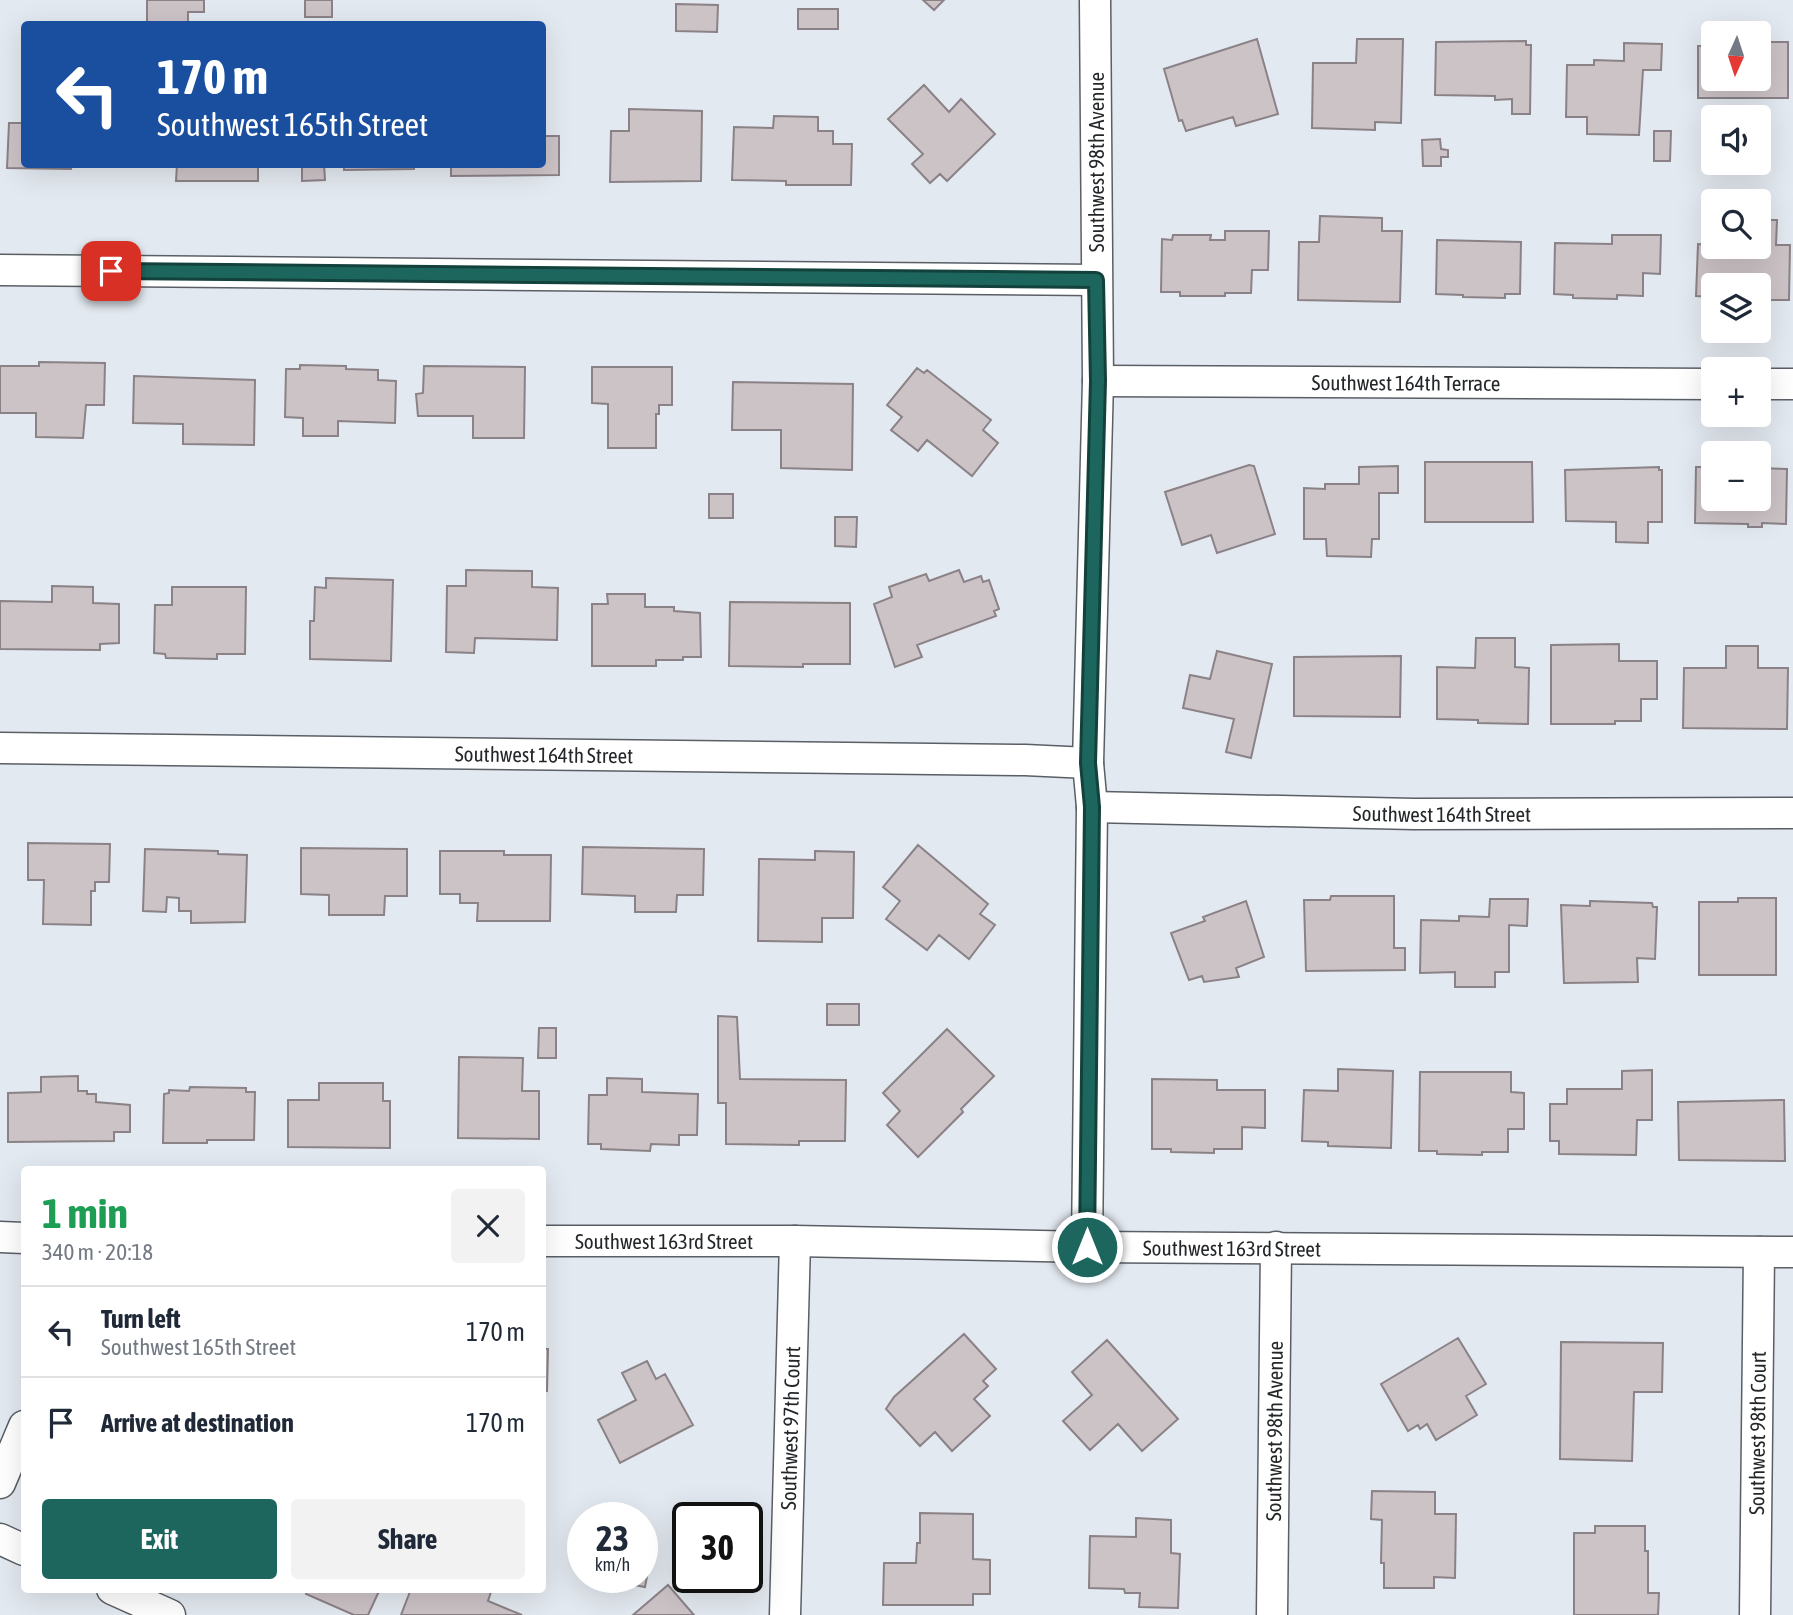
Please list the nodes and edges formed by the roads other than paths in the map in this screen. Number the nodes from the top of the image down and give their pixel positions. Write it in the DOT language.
graph roads {
  1 [pos="1096,0"];
  2 [pos="0,270"];
  3 [pos="1096,280"];
  4 [pos="1098,381"];
  5 [pos="1701,384"];
  6 [pos="1771,384"];
  7 [pos="1793,384"];
  8 [pos="0,748"];
  9 [pos="1088,763"];
  10 [pos="1092,807"];
  11 [pos="1793,813"];
  12 [pos="0,1237"];
  13 [pos="21,1238"];
  14 [pos="546,1241"];
  15 [pos="795,1241"];
  16 [pos="1087,1247"];
  17 [pos="1276,1247"];
  18 [pos="1759,1252"];
  19 [pos="1793,1252"];
  20 [pos="21,1433"];
  21 [pos="0,1483"];
  22 [pos="0,1539"];
  23 [pos="21,1549"];
  24 [pos="121,1593"];
  25 [pos="170,1615"];
  26 [pos="785,1615"];
  27 [pos="1272,1615"];
  28 [pos="1755,1615"];
  1 -- 3 [label="street, Southwest 98th Avenue"];
  2 -- 3 [label="street"];
  3 -- 4 [label="street, Southwest 98th Avenue"];
  4 -- 5 [label="street, Southwest 164th Terrace"];
  4 -- 9 [label="street, Southwest 98th Avenue"];
  6 -- 7 [label="street"];
  8 -- 9 [label="street, Southwest 164th Street"];
  9 -- 10 [label="street, Southwest 98th Avenue"];
  10 -- 11 [label="street, Southwest 164th Street"];
  10 -- 16 [label="street, Southwest 98th Avenue"];
  12 -- 13 [label="street"];
  14 -- 15 [label="street, Southwest 163rd Street"];
  15 -- 16 [label="street, Southwest 163rd Street"];
  15 -- 26 [label="street, Southwest 97th Court"];
  16 -- 17 [label="street, Southwest 163rd Street"];
  17 -- 18 [label="street, Southwest 163rd Street"];
  17 -- 27 [label="street, Southwest 98th Avenue"];
  18 -- 19 [label="street, Southwest 163rd Street"];
  18 -- 28 [label="street, Southwest 98th Court"];
  20 -- 21 [label="street"];
  22 -- 23 [label="street"];
  24 -- 25 [label="street"];
}
